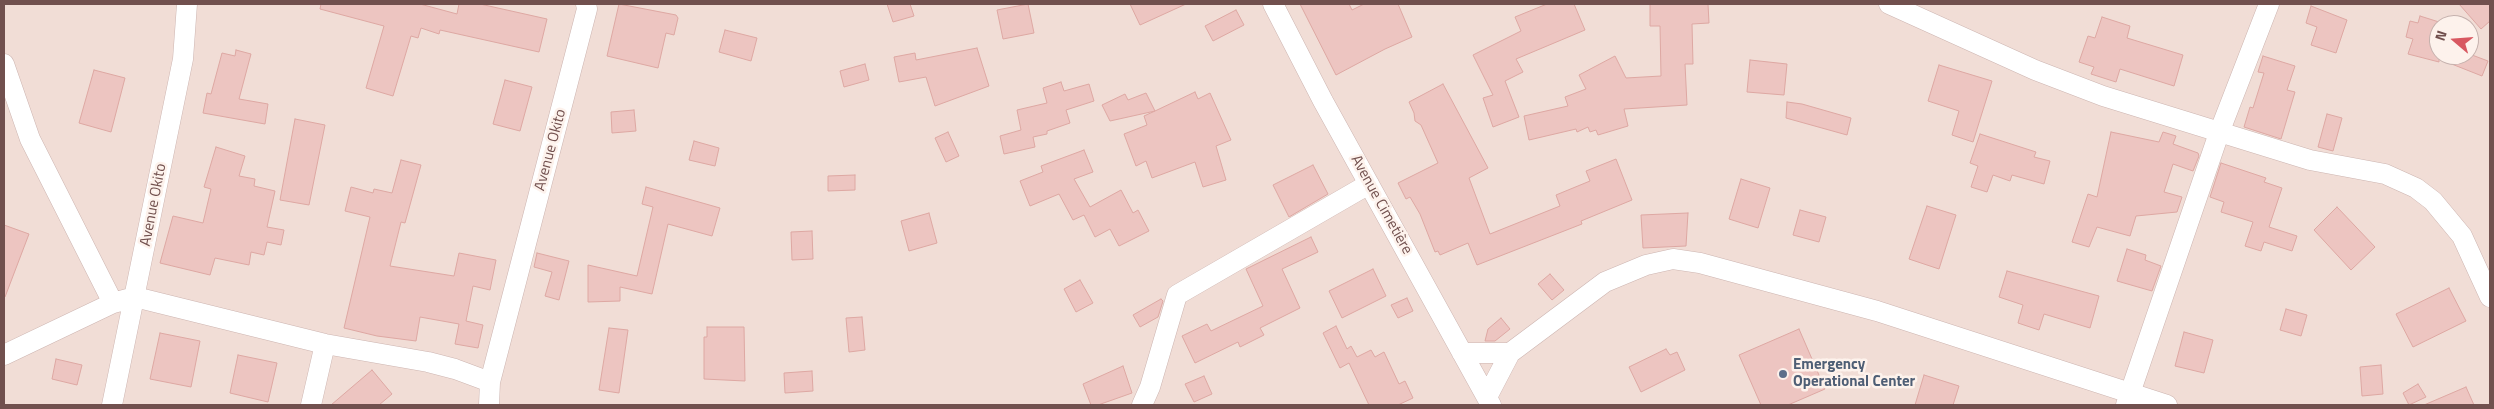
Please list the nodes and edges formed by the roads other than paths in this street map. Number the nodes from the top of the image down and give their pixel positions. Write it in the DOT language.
graph roads {
  1 [pos="187,4"];
  2 [pos="1274,4"];
  3 [pos="1889,4"];
  4 [pos="2269,4"];
  5 [pos="587,6"];
  6 [pos="4,64"];
  7 [pos="2219,133"];
  8 [pos="1369,184"];
  9 [pos="135,297"];
  10 [pos="2490,297"];
  11 [pos="113,303"];
  12 [pos="325,344"];
  13 [pos="1462,353"];
  14 [pos="1510,353"];
  15 [pos="4,355"];
  16 [pos="490,382"];
  17 [pos="2128,400"];
  18 [pos="1489,401"];
  19 [pos="112,405"];
  20 [pos="311,405"];
  21 [pos="489,405"];
  22 [pos="1142,405"];
  23 [pos="2167,405"];
  1 -- 9 [label="street, Avenue Okito"];
  2 -- 8 [label="street, Avenue Cimetière"];
  3 -- 7 [label="street"];
  4 -- 7 [label="street"];
  5 -- 16 [label="street, Avenue Okito"];
  6 -- 11 [label="street"];
  7 -- 10 [label="street"];
  7 -- 17 [label="street"];
  8 -- 13 [label="street, Avenue Cimetière"];
  8 -- 22 [label="street"];
  9 -- 11 [label="street"];
  9 -- 12 [label="street"];
  9 -- 19 [label="street, Avenue Okito"];
  11 -- 15 [label="street"];
  12 -- 16 [label="street"];
  12 -- 20 [label="street"];
  13 -- 14 [label="street"];
  13 -- 18 [label="street, Avenue Cimetière"];
  14 -- 17 [label="street"];
  14 -- 18 [label="street"];
  16 -- 21 [label="street, Avenue Okito"];
  17 -- 23 [label="street"];
}
